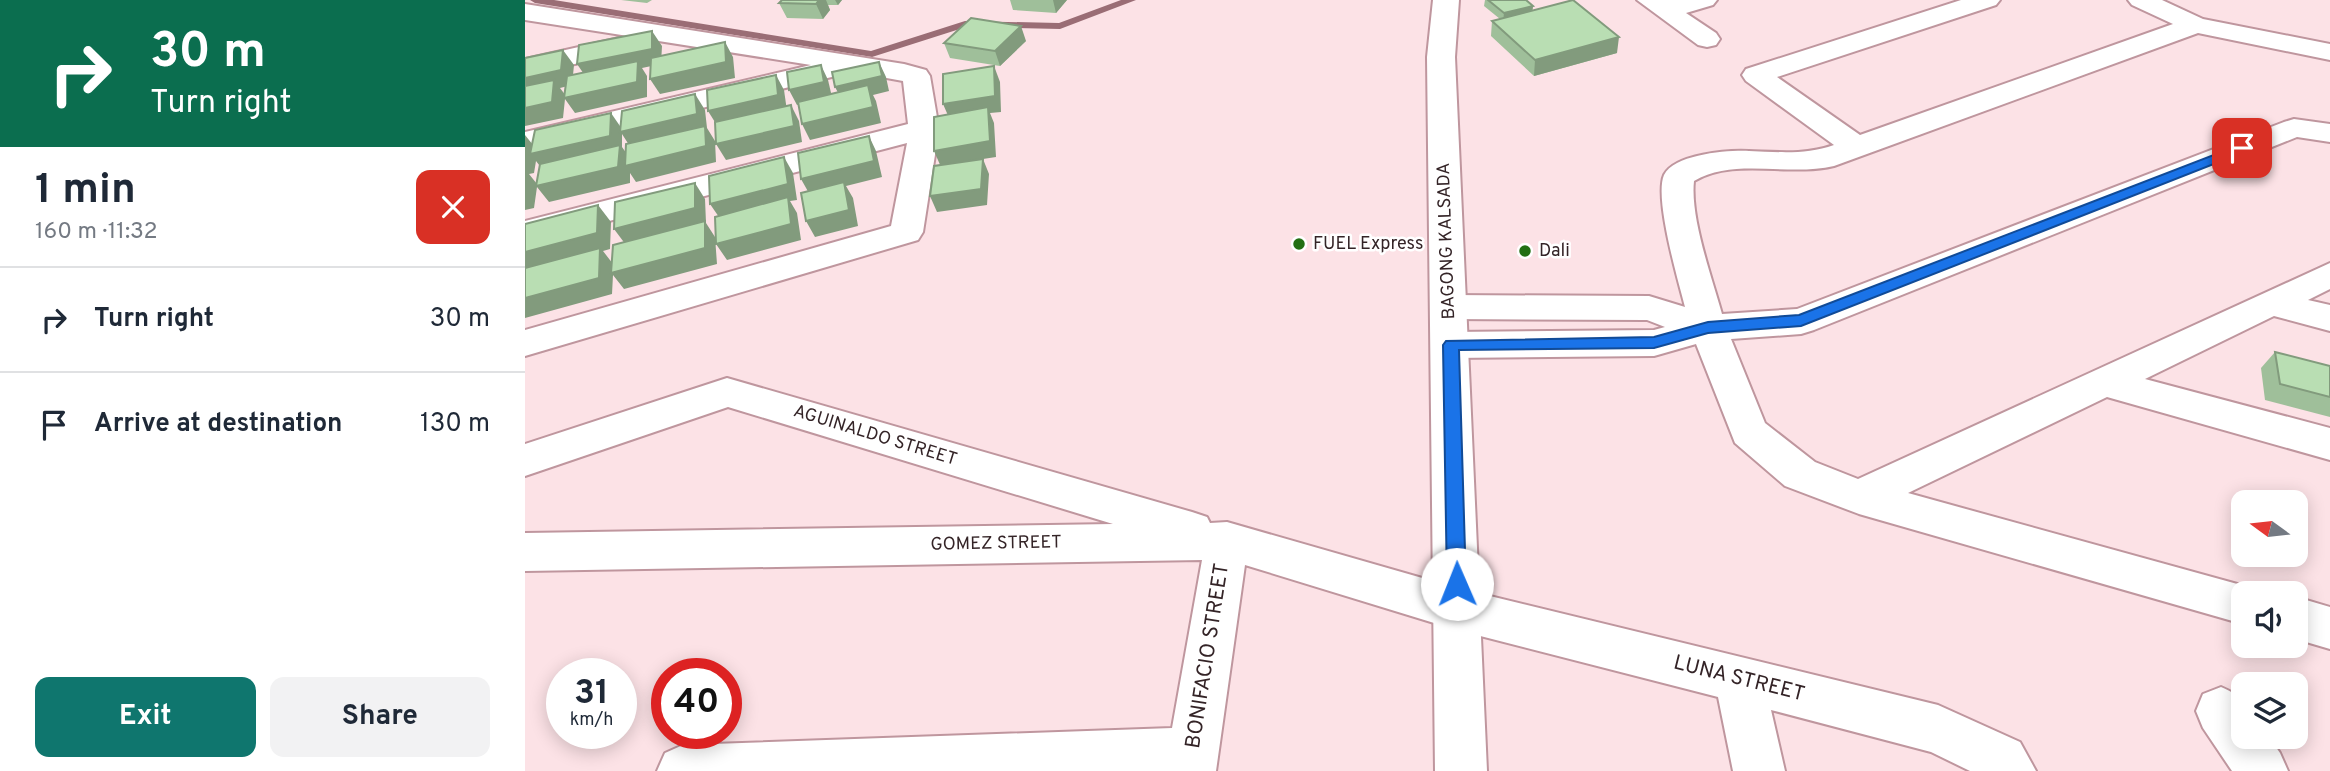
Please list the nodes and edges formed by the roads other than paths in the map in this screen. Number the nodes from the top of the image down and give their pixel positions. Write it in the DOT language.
graph roads {
  1 [pos="1447,0"];
  2 [pos="1704,0"];
  3 [pos="1987,0"];
  4 [pos="2141,0"];
  5 [pos="1658,5"];
  6 [pos="525,12"];
  7 [pos="2196,25"];
  8 [pos="669,36"];
  9 [pos="1707,39"];
  10 [pos="2330,52"];
  11 [pos="855,63"];
  12 [pos="525,67"];
  13 [pos="925,129"];
  14 [pos="2330,133"];
  15 [pos="525,141"];
  16 [pos="1854,145"];
  17 [pos="525,232"];
  18 [pos="2330,275"];
  19 [pos="2271,303"];
  20 [pos="1450,307"];
  21 [pos="2330,318"];
  22 [pos="1708,328"];
  23 [pos="525,343"];
  24 [pos="1451,345"];
  25 [pos="2104,382"];
  26 [pos="2330,444"];
  27 [pos="525,460"];
  28 [pos="1859,497"];
  29 [pos="1227,541"];
  30 [pos="525,552"];
  31 [pos="2231,601"];
  32 [pos="1457,609"];
  33 [pos="2308,622"];
  34 [pos="2330,628"];
  35 [pos="1739,679"];
  36 [pos="2221,711"];
  37 [pos="1191,762"];
  38 [pos="683,771"];
  39 [pos="1461,771"];
  40 [pos="1759,771"];
  41 [pos="2010,771"];
  42 [pos="2262,771"];
  1 -- 20 [label="street, BAGONG KALSADA"];
  2 -- 5 [label="street"];
  3 -- 16 [label="street"];
  4 -- 7 [label="street"];
  5 -- 9 [label="street"];
  6 -- 8 [label="street"];
  7 -- 10 [label="street"];
  7 -- 16 [label="street"];
  8 -- 11 [label="street"];
  8 -- 12 [label="street"];
  11 -- 13 [label="street"];
  11 -- 15 [label="street"];
  13 -- 17 [label="street"];
  13 -- 23 [label="street"];
  14 -- 22 [label="street"];
  16 -- 22 [label="street"];
  18 -- 19 [label="street"];
  19 -- 21 [label="street"];
  19 -- 25 [label="street"];
  20 -- 22 [label="street"];
  20 -- 24 [label="street, BAGONG KALSADA"];
  22 -- 24 [label="street"];
  22 -- 28 [label="street"];
  24 -- 32 [label="street, BAGONG KALSADA"];
  25 -- 26 [label="street"];
  25 -- 28 [label="street"];
  27 -- 29 [label="street, AGUINALDO STREET"];
  28 -- 31 [label="street"];
  29 -- 30 [label="street, GOMEZ STREET"];
  29 -- 32 [label="street, GOMEZ STREET"];
  29 -- 37 [label="street, BONIFACIO STREET"];
  32 -- 35 [label="street, LUNA STREET"];
  32 -- 39 [label="street, BAGONG KALSADA"];
  33 -- 34 [label="street"];
  35 -- 40 [label="street"];
  35 -- 41 [label="street, LUNA STREET"];
  36 -- 42 [label="street"];
  37 -- 38 [label="street"];
}
